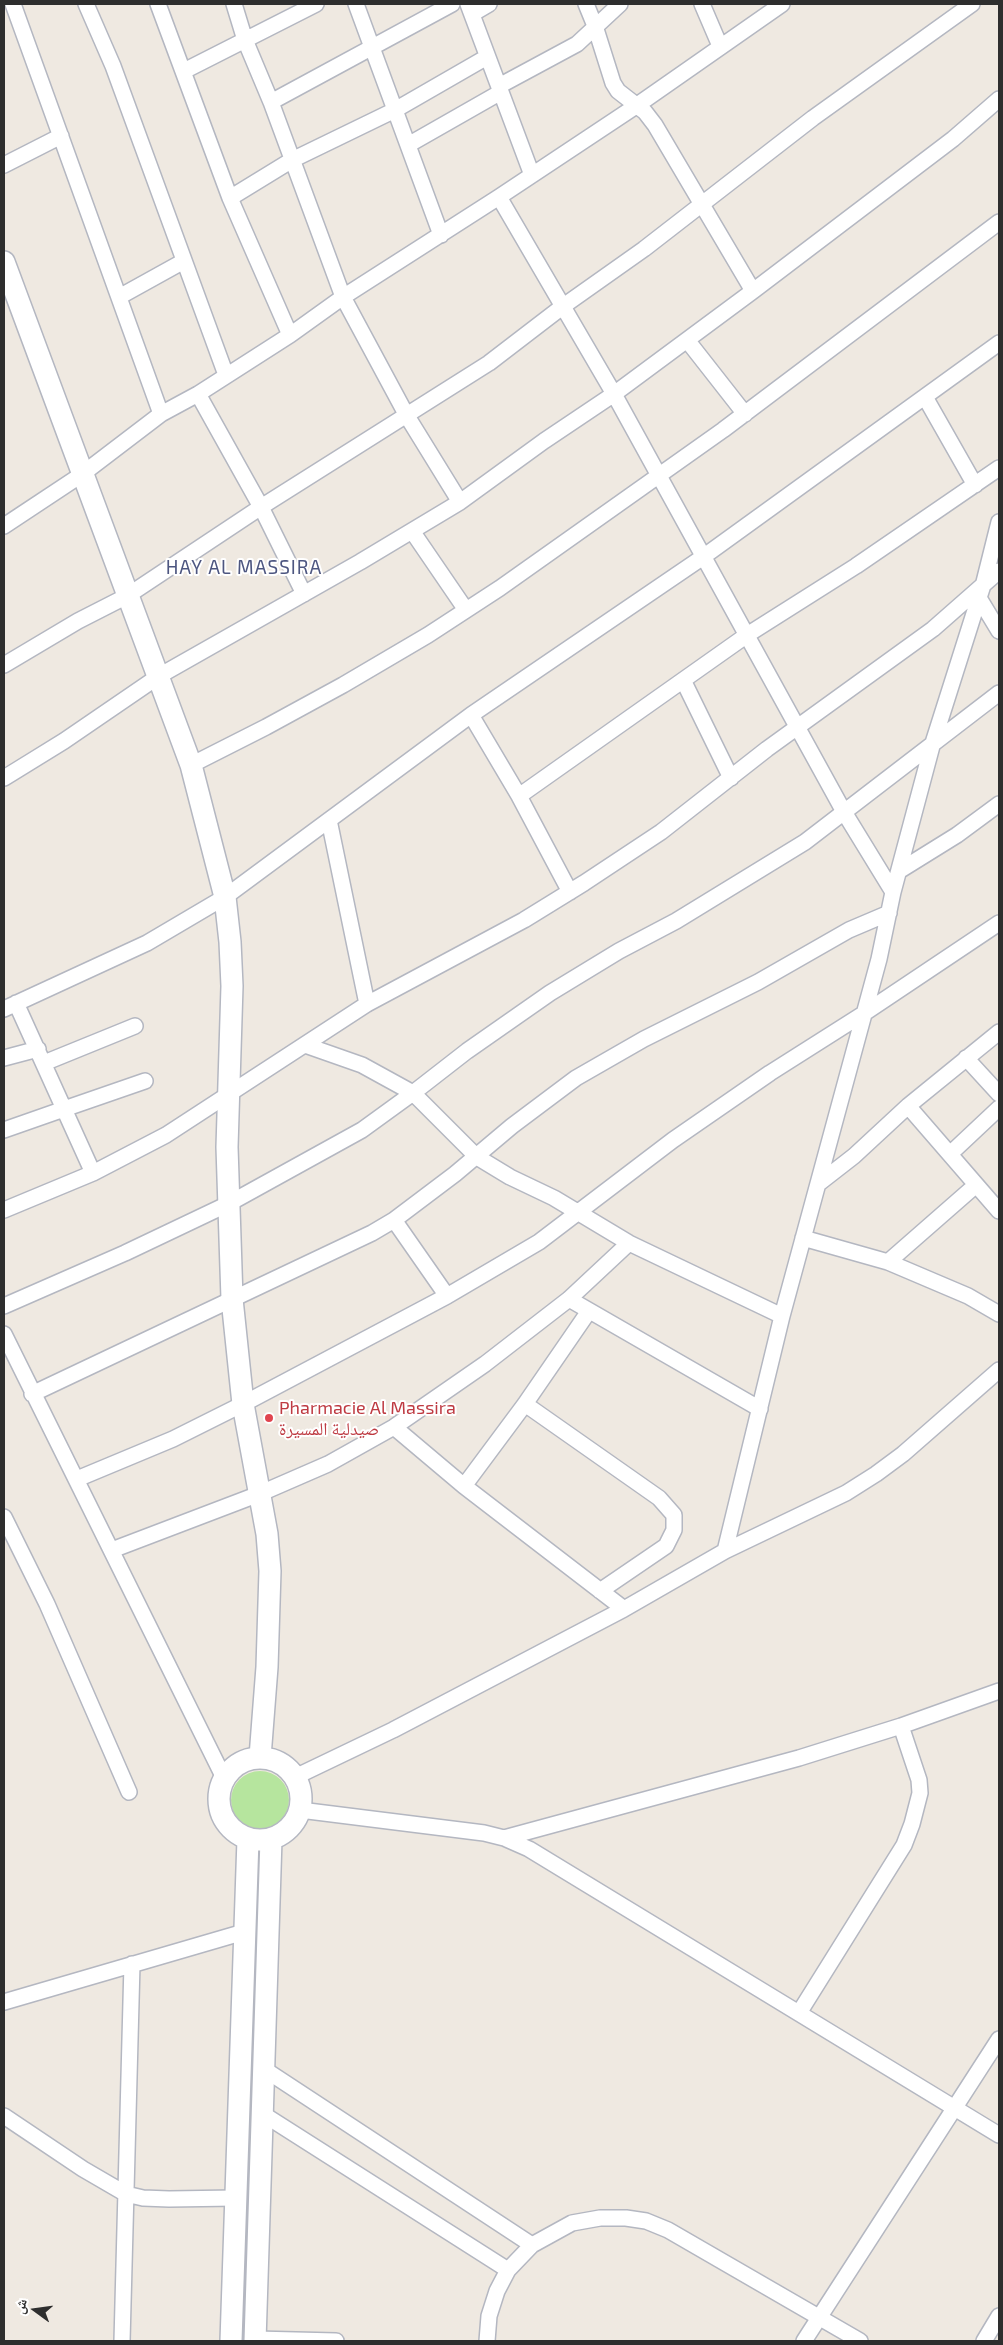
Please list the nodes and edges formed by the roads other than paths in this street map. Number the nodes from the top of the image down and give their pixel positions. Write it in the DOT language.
graph roads {
  1 [pos="13,4"];
  2 [pos="86,4"];
  3 [pos="158,4"];
  4 [pos="234,4"];
  5 [pos="316,4"];
  6 [pos="356,4"];
  7 [pos="452,4"];
  8 [pos="489,4"];
  9 [pos="586,4"];
  10 [pos="620,4"];
  11 [pos="702,4"];
  12 [pos="782,4"];
  13 [pos="969,5"];
  14 [pos="470,9"];
  15 [pos="595,26"];
  16 [pos="245,40"];
  17 [pos="371,46"];
  18 [pos="720,46"];
  19 [pos="487,57"];
  20 [pos="184,71"];
  21 [pos="500,89"];
  22 [pos="999,99"];
  23 [pos="271,102"];
  24 [pos="636,106"];
  25 [pos="395,110"];
  26 [pos="61,136"];
  27 [pos="408,145"];
  28 [pos="292,160"];
  29 [pos="4,165"];
  30 [pos="532,175"];
  31 [pos="499,197"];
  32 [pos="230,198"];
  33 [pos="701,205"];
  34 [pos="999,222"];
  35 [pos="441,235"];
  36 [pos="184,261"];
  37 [pos="4,262"];
  38 [pos="753,291"];
  39 [pos="343,296"];
  40 [pos="119,297"];
  41 [pos="562,307"];
  42 [pos="290,335"];
  43 [pos="687,340"];
  44 [pos="999,343"];
  45 [pos="226,375"];
  46 [pos="198,394"];
  47 [pos="614,394"];
  48 [pos="925,397"];
  49 [pos="161,414"];
  50 [pos="745,414"];
  51 [pos="407,416"];
  52 [pos="999,468"];
  53 [pos="81,474"];
  54 [pos="659,476"];
  55 [pos="975,485"];
  56 [pos="460,502"];
  57 [pos="261,507"];
  58 [pos="999,522"];
  59 [pos="4,526"];
  60 [pos="412,531"];
  61 [pos="703,557"];
  62 [pos="999,571"];
  63 [pos="984,582"];
  64 [pos="304,594"];
  65 [pos="127,596"];
  66 [pos="979,598"];
  67 [pos="466,610"];
  68 [pos="999,631"];
  69 [pos="747,635"];
  70 [pos="4,665"];
  71 [pos="159,676"];
  72 [pos="683,680"];
  73 [pos="999,693"];
  74 [pos="471,715"];
  75 [pos="797,727"];
  76 [pos="932,746"];
  77 [pos="191,766"];
  78 [pos="4,778"];
  79 [pos="732,778"];
  80 [pos="519,796"];
  81 [pos="999,804"];
  82 [pos="844,812"];
  83 [pos="329,820"];
  84 [pos="899,870"];
  85 [pos="570,892"];
  86 [pos="893,892"];
  87 [pos="224,897"];
  88 [pos="889,913"];
  89 [pos="999,923"];
  90 [pos="367,1004"];
  91 [pos="10,1006"];
  92 [pos="863,1014"];
  93 [pos="134,1026"];
  94 [pos="999,1032"];
  95 [pos="305,1045"];
  96 [pos="41,1056"];
  97 [pos="4,1058"];
  98 [pos="966,1058"];
  99 [pos="145,1082"];
  100 [pos="414,1093"];
  101 [pos="999,1094"];
  102 [pos="228,1096"];
  103 [pos="908,1106"];
  104 [pos="999,1108"];
  105 [pos="64,1109"];
  106 [pos="4,1130"];
  107 [pos="950,1154"];
  108 [pos="477,1156"];
  109 [pos="93,1173"];
  110 [pos="818,1184"];
  111 [pos="976,1185"];
  112 [pos="228,1204"];
  113 [pos="4,1210"];
  114 [pos="999,1211"];
  115 [pos="578,1213"];
  116 [pos="394,1220"];
  117 [pos="803,1238"];
  118 [pos="629,1243"];
  119 [pos="888,1262"];
  120 [pos="447,1296"];
  121 [pos="232,1299"];
  122 [pos="570,1299"];
  123 [pos="4,1306"];
  124 [pos="589,1311"];
  125 [pos="999,1314"];
  126 [pos="782,1316"];
  127 [pos="4,1334"];
  128 [pos="999,1370"];
  129 [pos="32,1394"];
  130 [pos="244,1404"];
  131 [pos="526,1404"];
  132 [pos="760,1409"];
  133 [pos="394,1427"];
  134 [pos="77,1479"];
  135 [pos="464,1486"];
  136 [pos="259,1494"];
  137 [pos="4,1516"];
  138 [pos="112,1550"];
  139 [pos="725,1551"];
  140 [pos="600,1591"];
  141 [pos="624,1609"];
  142 [pos="999,1691"];
  143 [pos="901,1726"];
  144 [pos="260,1757"];
  145 [pos="295,1777"];
  146 [pos="224,1778"];
  147 [pos="130,1792"];
  148 [pos="300,1810"];
  149 [pos="504,1838"];
  150 [pos="248,1839"];
  151 [pos="271,1839"];
  152 [pos="244,1932"];
  153 [pos="132,1964"];
  154 [pos="6,2004"];
  155 [pos="799,2013"];
  156 [pos="999,2039"];
  157 [pos="264,2069"];
  158 [pos="953,2108"];
  159 [pos="263,2114"];
  160 [pos="4,2116"];
  161 [pos="999,2135"];
  162 [pos="126,2194"];
  163 [pos="235,2198"];
  164 [pos="532,2246"];
  165 [pos="508,2270"];
  166 [pos="999,2316"];
  167 [pos="818,2317"];
  168 [pos="255,2340"];
  169 [pos="122,2341"];
  170 [pos="231,2341"];
  171 [pos="336,2341"];
  172 [pos="487,2341"];
  173 [pos="804,2341"];
  174 [pos="860,2341"];
  175 [pos="984,2341"];
  1 -- 26 [label="street"];
  2 -- 36 [label="street"];
  3 -- 20 [label="street"];
  4 -- 16 [label="street"];
  5 -- 16 [label="street"];
  6 -- 17 [label="street"];
  7 -- 17 [label="street"];
  8 -- 14 [label="street"];
  9 -- 15 [label="street"];
  10 -- 15 [label="street"];
  11 -- 18 [label="street"];
  12 -- 18 [label="street"];
  13 -- 33 [label="street"];
  14 -- 19 [label="street"];
  15 -- 21 [label="street"];
  15 -- 24 [label="street"];
  16 -- 20 [label="street"];
  16 -- 23 [label="street"];
  17 -- 23 [label="street"];
  17 -- 25 [label="street"];
  18 -- 24 [label="street"];
  19 -- 21 [label="street"];
  19 -- 25 [label="street"];
  20 -- 32 [label="street"];
  21 -- 27 [label="street"];
  21 -- 30 [label="street"];
  22 -- 38 [label="street"];
  23 -- 28 [label="street"];
  24 -- 30 [label="street"];
  24 -- 33 [label="street"];
  25 -- 27 [label="street"];
  25 -- 28 [label="street"];
  26 -- 29 [label="street"];
  26 -- 40 [label="street"];
  27 -- 35 [label="street"];
  28 -- 32 [label="street"];
  28 -- 39 [label="street"];
  30 -- 31 [label="street"];
  31 -- 35 [label="street"];
  31 -- 41 [label="street"];
  32 -- 42 [label="street"];
  33 -- 38 [label="street"];
  33 -- 41 [label="street"];
  34 -- 50 [label="street"];
  35 -- 39 [label="street"];
  36 -- 40 [label="street"];
  36 -- 45 [label="street"];
  37 -- 53 [label="street"];
  38 -- 43 [label="street"];
  39 -- 42 [label="street"];
  39 -- 51 [label="street"];
  40 -- 49 [label="street"];
  41 -- 47 [label="street"];
  41 -- 51 [label="street"];
  42 -- 45 [label="street"];
  43 -- 47 [label="street"];
  43 -- 50 [label="street"];
  44 -- 48 [label="street"];
  45 -- 46 [label="street"];
  46 -- 49 [label="street"];
  46 -- 57 [label="street"];
  47 -- 54 [label="street"];
  47 -- 56 [label="street"];
  48 -- 55 [label="street"];
  48 -- 61 [label="street"];
  49 -- 53 [label="street"];
  50 -- 54 [label="street"];
  51 -- 56 [label="street"];
  51 -- 57 [label="street"];
  52 -- 55 [label="street"];
  53 -- 59 [label="street"];
  53 -- 65 [label="street"];
  54 -- 61 [label="street"];
  54 -- 67 [label="street"];
  55 -- 69 [label="street"];
  56 -- 60 [label="street"];
  57 -- 64 [label="street"];
  57 -- 65 [label="street"];
  58 -- 63 [label="street"];
  60 -- 64 [label="street"];
  60 -- 67 [label="street"];
  61 -- 69 [label="street"];
  61 -- 74 [label="street"];
  62 -- 63 [label="street"];
  63 -- 66 [label="street"];
  63 -- 75 [label="street"];
  64 -- 71 [label="street"];
  65 -- 70 [label="street"];
  65 -- 71 [label="street"];
  66 -- 68 [label="street"];
  66 -- 76 [label="street"];
  67 -- 77 [label="street"];
  69 -- 72 [label="street"];
  69 -- 75 [label="street"];
  71 -- 77 [label="street"];
  71 -- 78 [label="street"];
  72 -- 79 [label="street"];
  72 -- 80 [label="street"];
  73 -- 76 [label="street"];
  74 -- 80 [label="street"];
  74 -- 83 [label="street"];
  75 -- 79 [label="street"];
  75 -- 82 [label="street"];
  76 -- 82 [label="street"];
  76 -- 84 [label="street"];
  77 -- 87 [label="street"];
  79 -- 85 [label="street"];
  80 -- 85 [label="street"];
  81 -- 84 [label="street"];
  82 -- 86 [label="street"];
  82 -- 100 [label="street"];
  83 -- 87 [label="street"];
  83 -- 90 [label="street"];
  84 -- 86 [label="street"];
  85 -- 90 [label="street"];
  86 -- 88 [label="street"];
  87 -- 91 [label="street"];
  87 -- 102 [label="street"];
  88 -- 92 [label="street"];
  88 -- 108 [label="street"];
  89 -- 92 [label="street"];
  90 -- 95 [label="street"];
  91 -- 96 [label="street"];
  92 -- 110 [label="street"];
  92 -- 115 [label="street"];
  93 -- 96 [label="street"];
  94 -- 98 [label="street"];
  95 -- 100 [label="street"];
  95 -- 102 [label="street"];
  96 -- 97 [label="street"];
  96 -- 105 [label="street"];
  98 -- 101 [label="street"];
  98 -- 103 [label="street"];
  99 -- 105 [label="street"];
  100 -- 108 [label="street"];
  100 -- 112 [label="street"];
  102 -- 109 [label="street"];
  102 -- 112 [label="street"];
  103 -- 107 [label="street"];
  103 -- 110 [label="street"];
  104 -- 107 [label="street"];
  105 -- 106 [label="street"];
  105 -- 109 [label="street"];
  107 -- 111 [label="street"];
  108 -- 115 [label="street"];
  108 -- 116 [label="street"];
  109 -- 113 [label="street"];
  110 -- 117 [label="street"];
  111 -- 114 [label="street"];
  111 -- 119 [label="street"];
  112 -- 121 [label="street"];
  112 -- 123 [label="street"];
  115 -- 118 [label="street"];
  115 -- 120 [label="street"];
  116 -- 120 [label="street"];
  116 -- 121 [label="street"];
  117 -- 119 [label="street"];
  117 -- 126 [label="street"];
  118 -- 122 [label="street"];
  118 -- 126 [label="street"];
  119 -- 125 [label="street"];
  120 -- 130 [label="street"];
  121 -- 129 [label="street"];
  121 -- 130 [label="street"];
  122 -- 124 [label="street"];
  122 -- 133 [label="street"];
  124 -- 131 [label="street"];
  124 -- 132 [label="street"];
  126 -- 132 [label="street"];
  127 -- 129 [label="street"];
  128 -- 139 [label="street"];
  129 -- 134 [label="street"];
  130 -- 134 [label="street"];
  130 -- 136 [label="street"];
  131 -- 135 [label="street"];
  131 -- 140 [label="street"];
  132 -- 139 [label="street"];
  133 -- 135 [label="street"];
  133 -- 136 [label="street"];
  134 -- 138 [label="street"];
  135 -- 140 [label="street"];
  136 -- 138 [label="street"];
  136 -- 144 [label="street"];
  137 -- 147 [label="street"];
  138 -- 146 [label="street"];
  139 -- 141 [label="street"];
  140 -- 141 [label="street"];
  141 -- 145 [label="street"];
  142 -- 143 [label="street"];
  143 -- 149 [label="street"];
  143 -- 155 [label="street"];
  144 -- 145 [label="street"];
  144 -- 146 [label="street"];
  145 -- 148 [label="street"];
  146 -- 150 [label="street"];
  148 -- 149 [label="street"];
  148 -- 151 [label="street"];
  149 -- 155 [label="street"];
  150 -- 151 [label="street"];
  150 -- 152 [label="street"];
  151 -- 157 [label="street"];
  152 -- 153 [label="street"];
  152 -- 163 [label="street"];
  153 -- 154 [label="street"];
  153 -- 162 [label="street"];
  155 -- 158 [label="street"];
  156 -- 158 [label="street"];
  157 -- 159 [label="street"];
  157 -- 164 [label="street"];
  158 -- 161 [label="street"];
  158 -- 167 [label="street"];
  159 -- 165 [label="street"];
  159 -- 168 [label="street"];
  160 -- 162 [label="street"];
  162 -- 163 [label="street"];
  162 -- 169 [label="street"];
  163 -- 170 [label="street"];
  164 -- 165 [label="street"];
  164 -- 167 [label="street"];
  165 -- 172 [label="street"];
  166 -- 175 [label="street"];
  167 -- 173 [label="street"];
  167 -- 174 [label="street"];
  168 -- 171 [label="street"];
}
